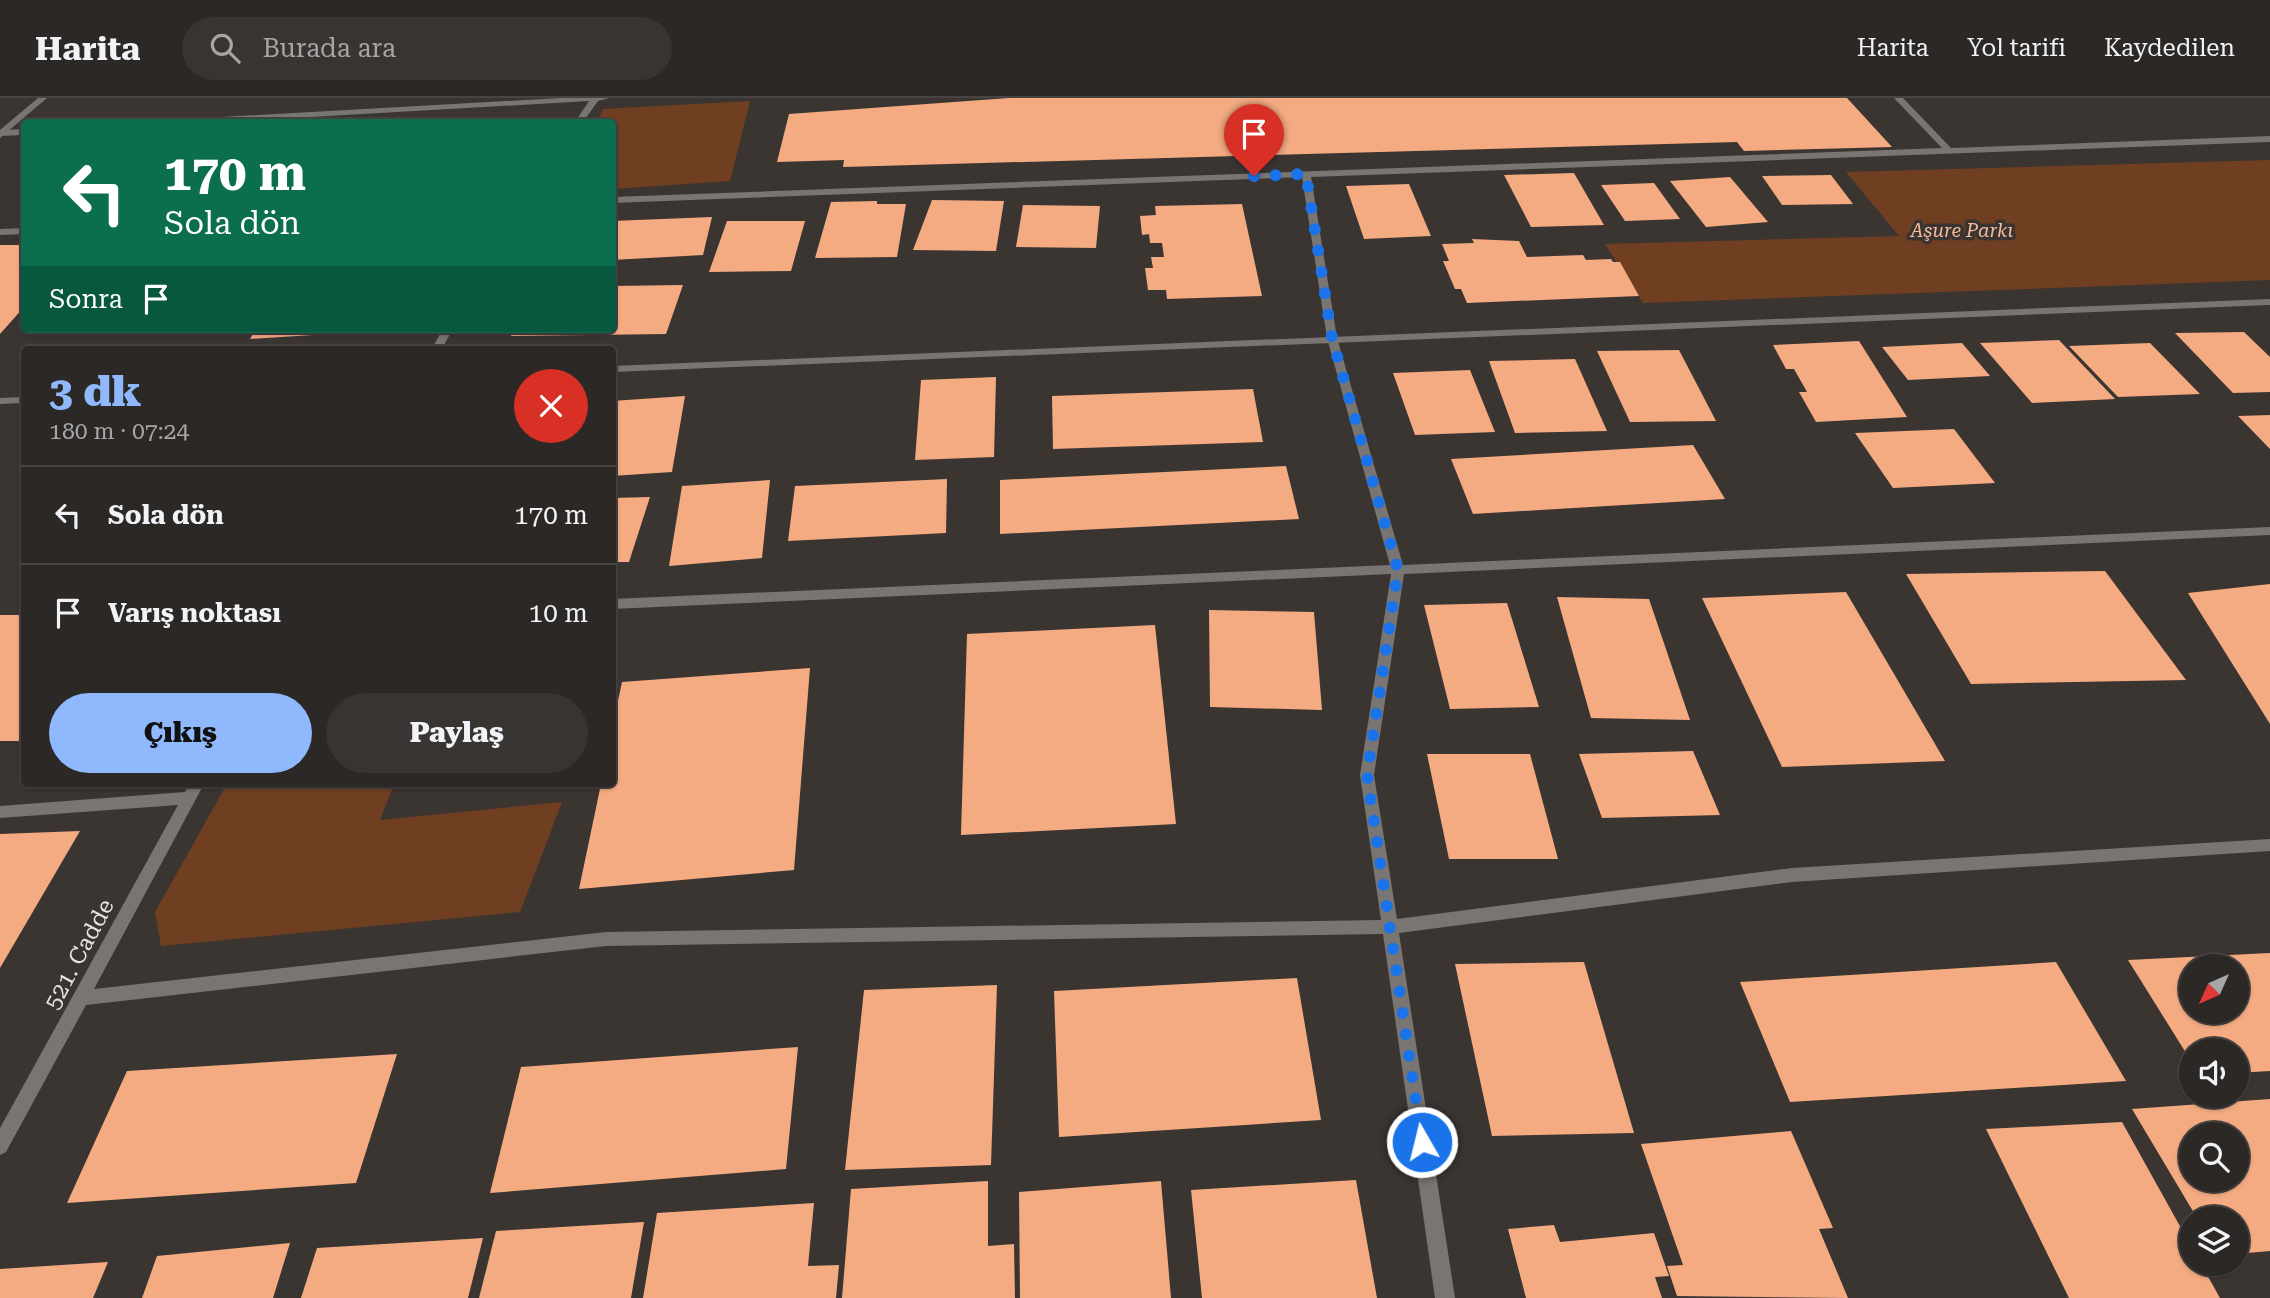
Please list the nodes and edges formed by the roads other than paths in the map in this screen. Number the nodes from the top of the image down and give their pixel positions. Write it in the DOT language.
graph roads {
  1 [pos="43,98"];
  2 [pos="595,98"];
  3 [pos="605,98"];
  4 [pos="1898,98"];
  5 [pos="237,119"];
  6 [pos="581,119"];
  7 [pos="21,132"];
  8 [pos="1,134"];
  9 [pos="2270,139"];
  10 [pos="1950,152"];
  11 [pos="1306,174"];
  12 [pos="616,201"];
  13 [pos="21,231"];
  14 [pos="0,232"];
  15 [pos="2270,302"];
  16 [pos="1332,338"];
  17 [pos="616,369"];
  18 [pos="21,400"];
  19 [pos="0,401"];
  20 [pos="2270,531"];
  21 [pos="1398,570"];
  22 [pos="616,604"];
  23 [pos="193,791"];
  24 [pos="0,812"];
  25 [pos="2270,845"];
  26 [pos="1390,927"];
  27 [pos="82,998"];
  28 [pos="0,1146"];
  29 [pos="1445,1298"];
  1 -- 8 [label="street"];
  2 -- 3 [label="street"];
  2 -- 5 [label="street"];
  2 -- 6 [label="street"];
  4 -- 10 [label="street"];
  7 -- 8 [label="street"];
  9 -- 10 [label="street"];
  10 -- 11 [label="street"];
  11 -- 12 [label="street"];
  11 -- 16 [label="street"];
  13 -- 14 [label="street"];
  15 -- 16 [label="street"];
  16 -- 17 [label="street"];
  16 -- 21 [label="street"];
  18 -- 19 [label="street"];
  20 -- 21 [label="street"];
  21 -- 22 [label="street"];
  21 -- 26 [label="street"];
  23 -- 24 [label="street"];
  23 -- 27 [label="street, 521. Cadde"];
  25 -- 26 [label="street"];
  26 -- 27 [label="street"];
  26 -- 29 [label="street"];
  27 -- 28 [label="street, 521. Cadde"];
}
